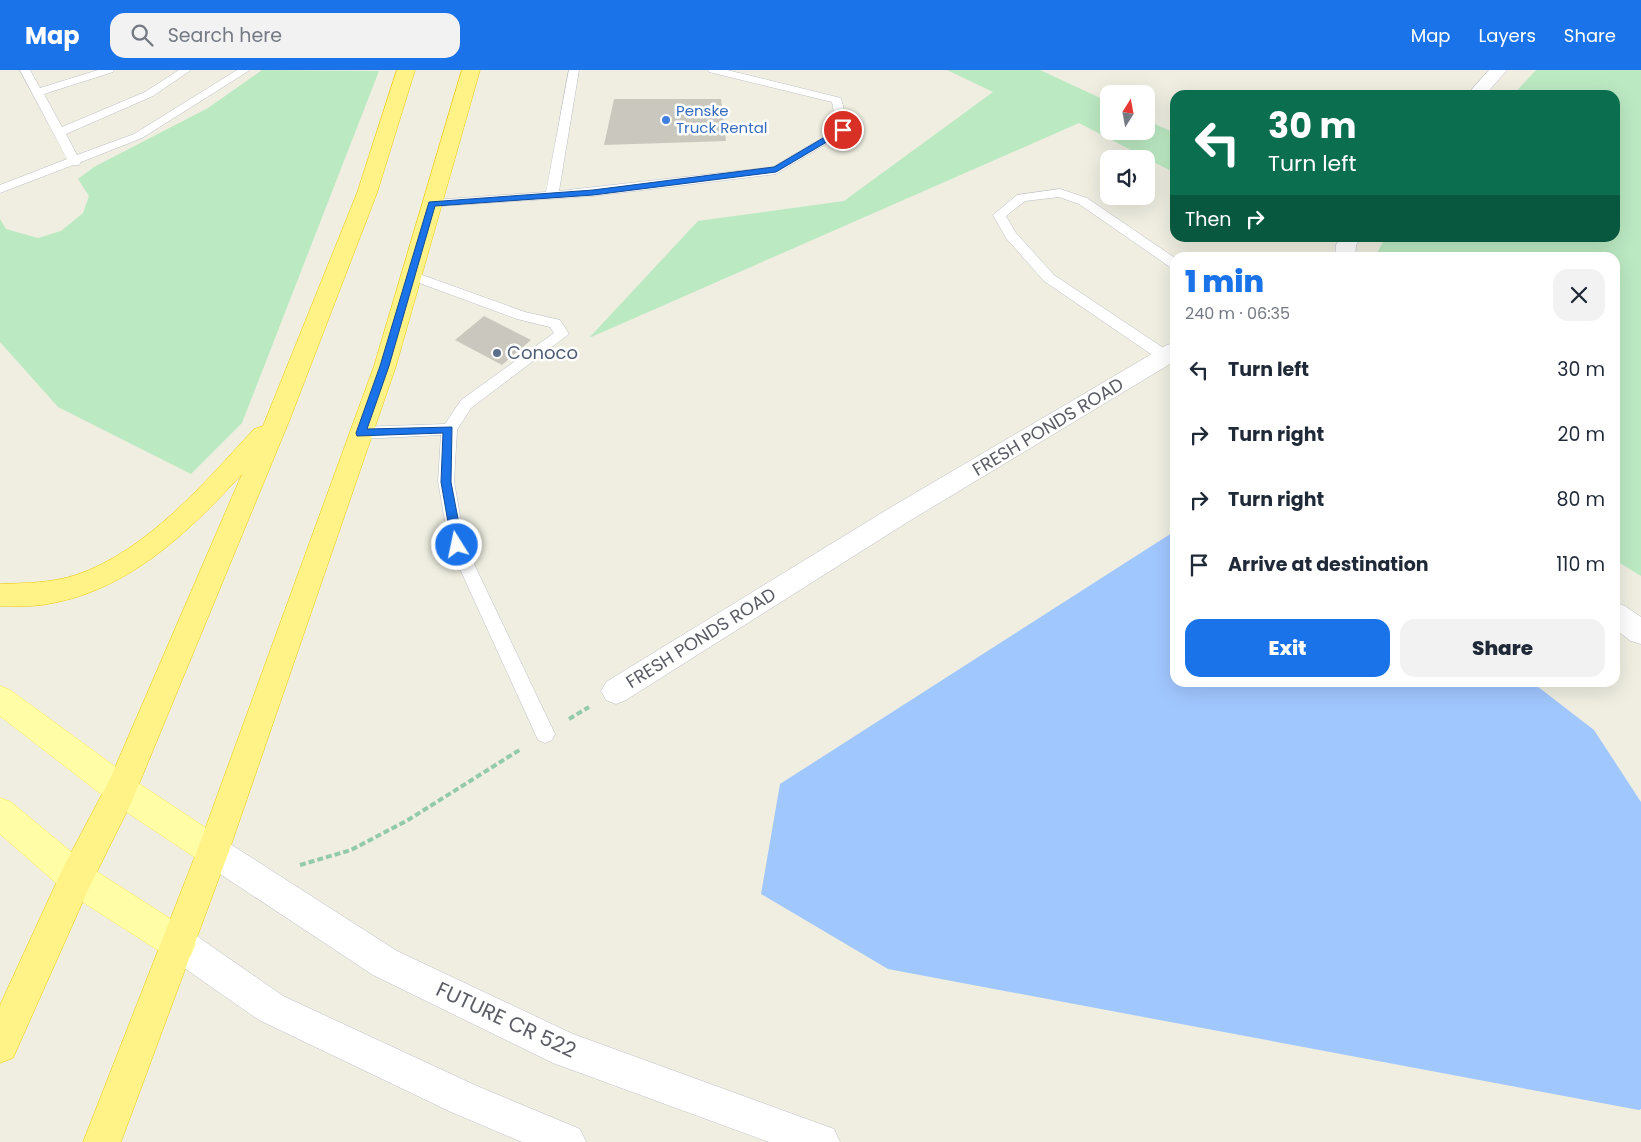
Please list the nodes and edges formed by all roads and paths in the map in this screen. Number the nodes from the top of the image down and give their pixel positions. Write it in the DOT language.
graph roads {
  1 [pos="25,70"];
  2 [pos="109,70"];
  3 [pos="186,70"];
  4 [pos="246,70"];
  5 [pos="406,70"];
  6 [pos="471,70"];
  7 [pos="574,70"];
  8 [pos="713,70"];
  9 [pos="1498,70"];
  10 [pos="1480,90"];
  11 [pos="36,93"];
  12 [pos="59,133"];
  13 [pos="75,162"];
  14 [pos="0,188"];
  15 [pos="552,196"];
  16 [pos="432,204"];
  17 [pos="1170,261"];
  18 [pos="411,275"];
  19 [pos="1170,353"];
  20 [pos="1170,355"];
  21 [pos="278,419"];
  22 [pos="449,429"];
  23 [pos="360,433"];
  24 [pos="0,595"];
  25 [pos="1620,617"];
  26 [pos="1641,632"];
  27 [pos="616,691"];
  28 [pos="0,699"];
  29 [pos="545,734"];
  30 [pos="121,790"];
  31 [pos="0,813"];
  32 [pos="213,851"];
  33 [pos="299,865"];
  34 [pos="76,878"];
  35 [pos="179,944"];
  36 [pos="0,1045"];
  37 [pos="102,1142"];
  38 [pos="567,1142"];
  39 [pos="821,1142"];
  1 -- 11 [label="lane"];
  2 -- 11 [label="lane"];
  3 -- 12 [label="lane"];
  4 -- 13 [label="lane"];
  5 -- 21 [label="highway"];
  6 -- 16 [label="highway"];
  7 -- 15 [label="lane"];
  8 -- 15 [label="lane"];
  9 -- 10 [label="street"];
  11 -- 12 [label="lane"];
  12 -- 13 [label="lane"];
  13 -- 14 [label="lane"];
  15 -- 16 [label="lane"];
  16 -- 18 [label="highway"];
  17 -- 19 [label="lane"];
  18 -- 22 [label="lane"];
  18 -- 23 [label="highway"];
  20 -- 27 [label="street, FRESH PONDS ROAD"];
  21 -- 24 [label="highway"];
  21 -- 30 [label="highway"];
  22 -- 23 [label="lane"];
  22 -- 29 [label="lane"];
  23 -- 32 [label="highway"];
  25 -- 26 [label="street"];
  27 -- 29 [label="path, FRESH PONDS ROAD"];
  28 -- 30 [label="main road"];
  29 -- 33 [label="path, FRESH PONDS ROAD"];
  30 -- 32 [label="main road"];
  30 -- 34 [label="highway"];
  31 -- 34 [label="main road"];
  32 -- 35 [label="highway"];
  32 -- 39 [label="street, FUTURE CR 522"];
  34 -- 35 [label="main road"];
  34 -- 36 [label="highway"];
  35 -- 37 [label="highway"];
  35 -- 38 [label="street"];
}
